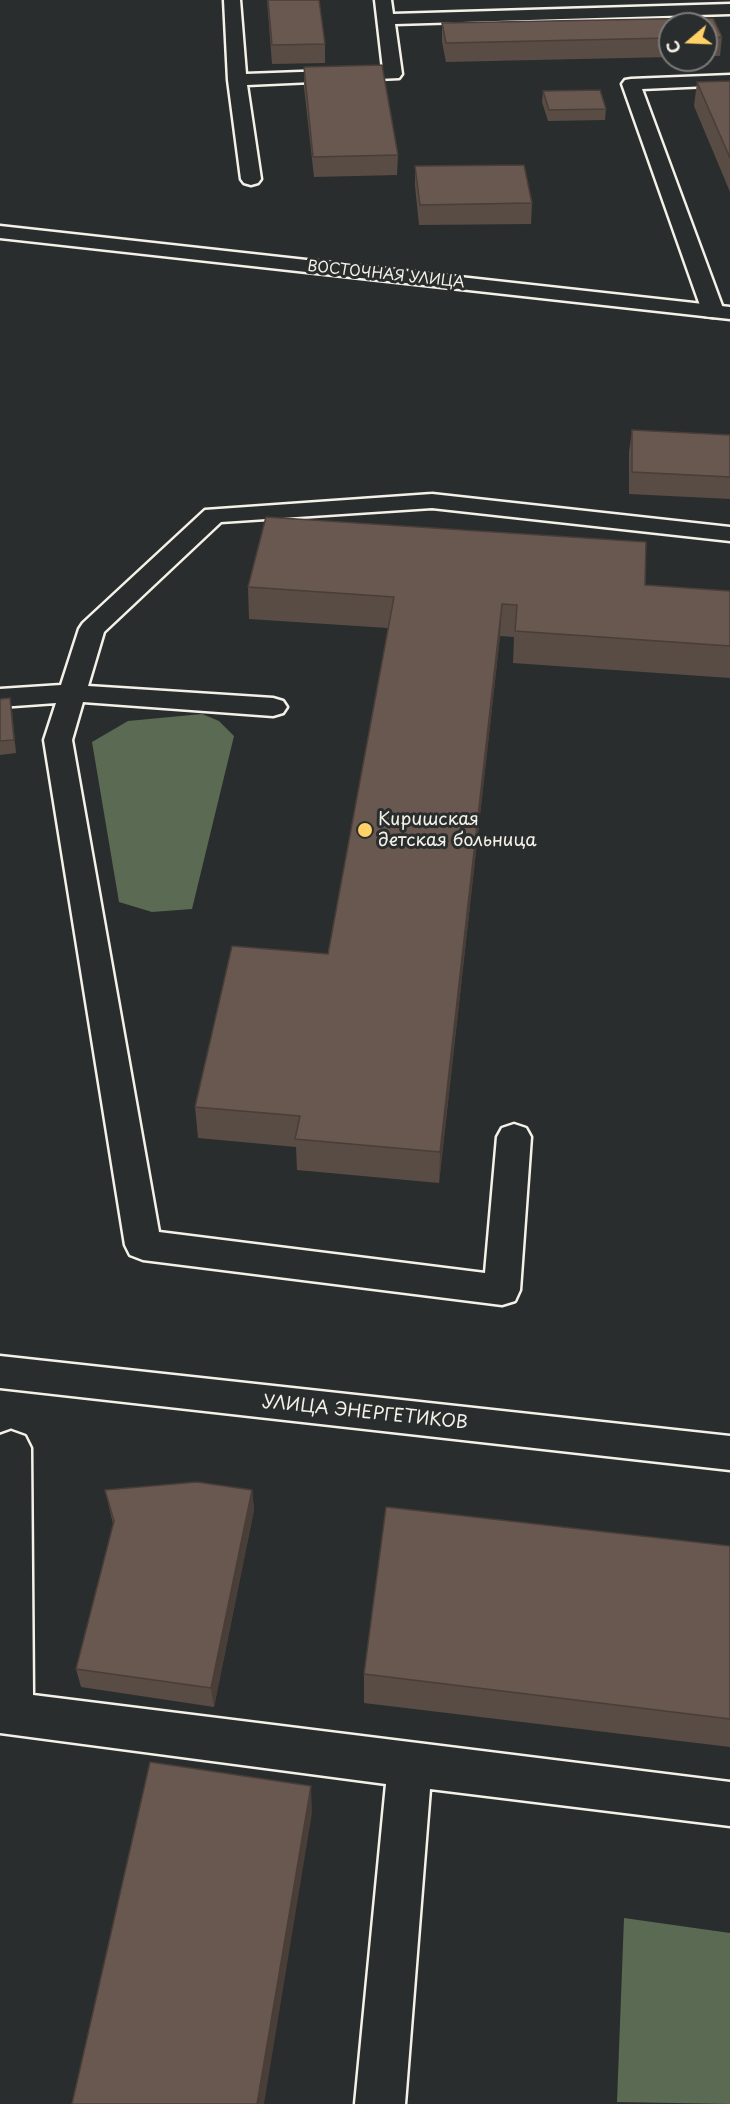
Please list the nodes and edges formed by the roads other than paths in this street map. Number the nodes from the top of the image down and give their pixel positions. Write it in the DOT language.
graph roads {
  1 [pos="232,0"];
  2 [pos="383,0"];
  3 [pos="730,9"];
  4 [pos="386,20"];
  5 [pos="237,80"];
  6 [pos="730,80"];
  7 [pos="251,179"];
  8 [pos="0,214"];
  9 [pos="0,232"];
  10 [pos="42,237"];
  11 [pos="721,312"];
  12 [pos="730,534"];
  13 [pos="71,693"];
  14 [pos="0,698"];
  15 [pos="273,707"];
  16 [pos="514,1137"];
  17 [pos="0,1372"];
  18 [pos="11,1448"];
  19 [pos="730,1453"];
  20 [pos="6,1712"];
  21 [pos="410,1765"];
  22 [pos="730,1804"];
  23 [pos="380,2104"];
  1 -- 5 [label="street"];
  2 -- 4 [label="street"];
  3 -- 4 [label="street"];
  4 -- 5 [label="street"];
  5 -- 7 [label="street"];
  6 -- 11 [label="street"];
  8 -- 10 [label="street, ВОСТОЧНАЯ УЛИЦА"];
  9 -- 10 [label="street, ВОСТОЧНАЯ УЛИЦА"];
  10 -- 11 [label="street, ВОСТОЧНАЯ УЛИЦА"];
  12 -- 13 [label="street"];
  13 -- 14 [label="street"];
  13 -- 15 [label="street"];
  13 -- 16 [label="street"];
  17 -- 19 [label="street, УЛИЦА ЭНЕРГЕТИКОВ"];
  18 -- 20 [label="street"];
  20 -- 21 [label="street"];
  21 -- 22 [label="street"];
  21 -- 23 [label="street"];
}
